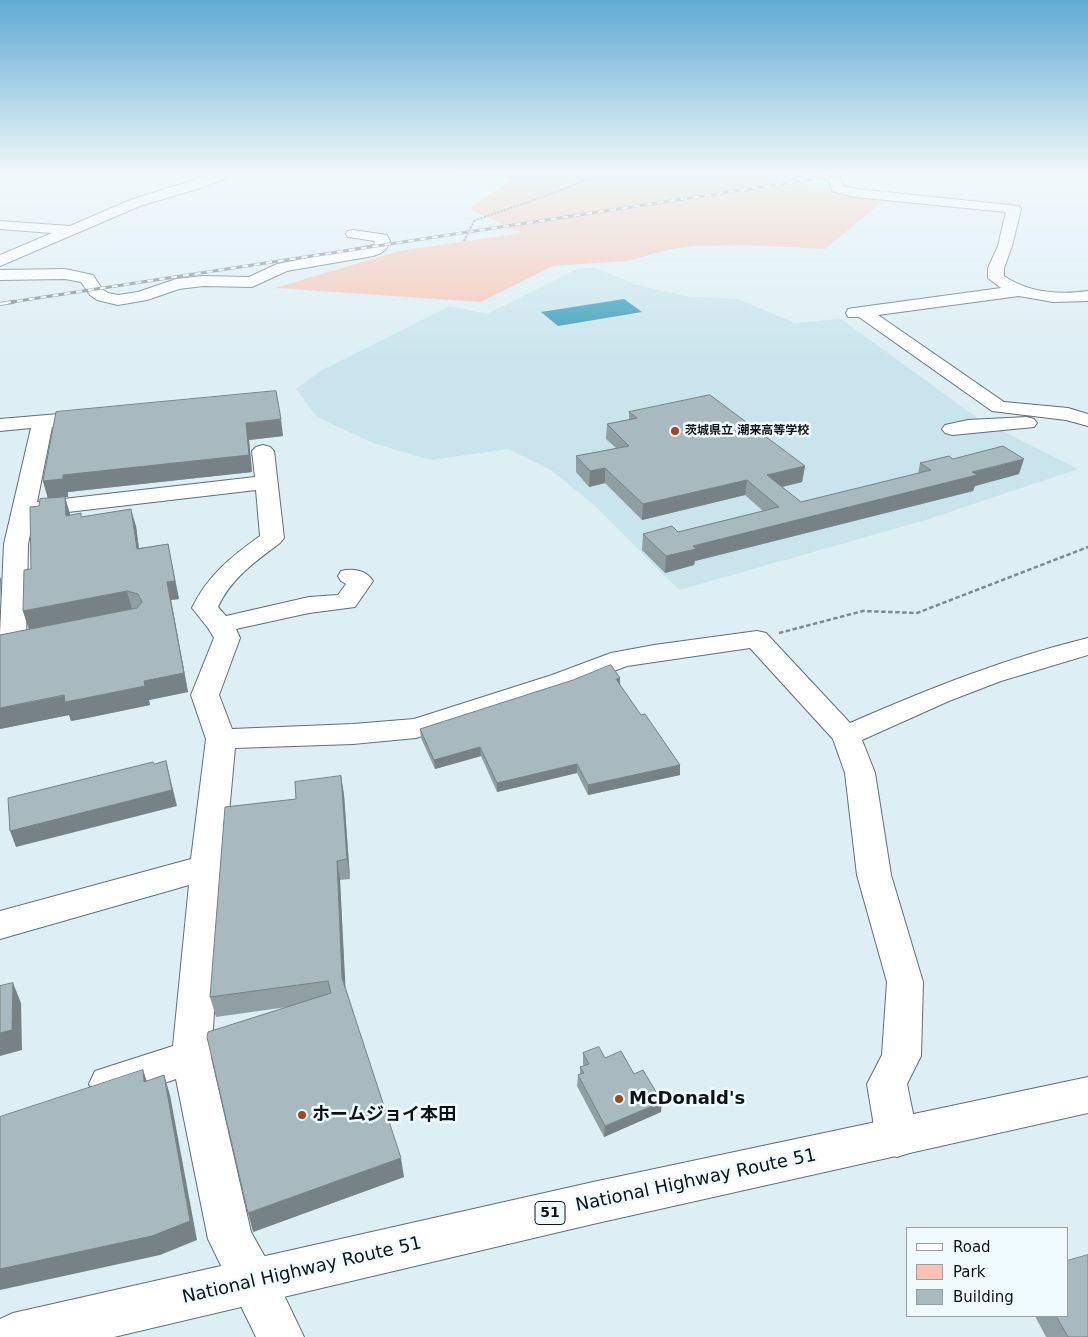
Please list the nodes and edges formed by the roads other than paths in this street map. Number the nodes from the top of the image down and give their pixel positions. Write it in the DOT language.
graph roads {
  1 [pos="56,236"];
  2 [pos="370,236"];
  3 [pos="1007,236"];
  4 [pos="0,261"];
  5 [pos="0,275"];
  6 [pos="1018,291"];
  7 [pos="1088,296"];
  8 [pos="82,417"];
  9 [pos="1088,420"];
  10 [pos="43,422"];
  11 [pos="0,425"];
  12 [pos="1088,428"];
  13 [pos="952,429"];
  14 [pos="263,451"];
  15 [pos="266,482"];
  16 [pos="23,510"];
  17 [pos="350,576"];
  18 [pos="220,625"];
  19 [pos="41,637"];
  20 [pos="7,643"];
  21 [pos="1088,646"];
  22 [pos="846,736"];
  23 [pos="221,739"];
  24 [pos="207,867"];
  25 [pos="0,925"];
  26 [pos="191,1057"];
  27 [pos="73,1095"];
  28 [pos="1088,1095"];
  29 [pos="898,1138"];
  30 [pos="254,1282"];
  31 [pos="13,1337"];
  32 [pos="280,1337"];
  1 -- 4 [label="main road"];
  2 -- 5 [label="main road"];
  3 -- 6 [label="main road"];
  6 -- 7 [label="main road"];
  6 -- 9 [label="main road"];
  8 -- 10 [label="main road"];
  10 -- 11 [label="main road"];
  10 -- 16 [label="main road"];
  12 -- 13 [label="main road"];
  14 -- 15 [label="main road"];
  15 -- 16 [label="main road"];
  15 -- 18 [label="main road"];
  16 -- 20 [label="main road"];
  17 -- 18 [label="main road"];
  18 -- 23 [label="main road"];
  19 -- 20 [label="main road"];
  21 -- 22 [label="main road"];
  22 -- 23 [label="main road"];
  22 -- 29 [label="main road"];
  23 -- 24 [label="main road"];
  24 -- 25 [label="main road"];
  24 -- 26 [label="main road"];
  26 -- 27 [label="main road"];
  26 -- 30 [label="main road"];
  28 -- 29 [label="main road, National Highway Route 51 / 51"];
  29 -- 30 [label="main road, National Highway Route 51 / 51"];
  30 -- 31 [label="main road, National Highway Route 51 / 51"];
  30 -- 32 [label="main road"];
}
